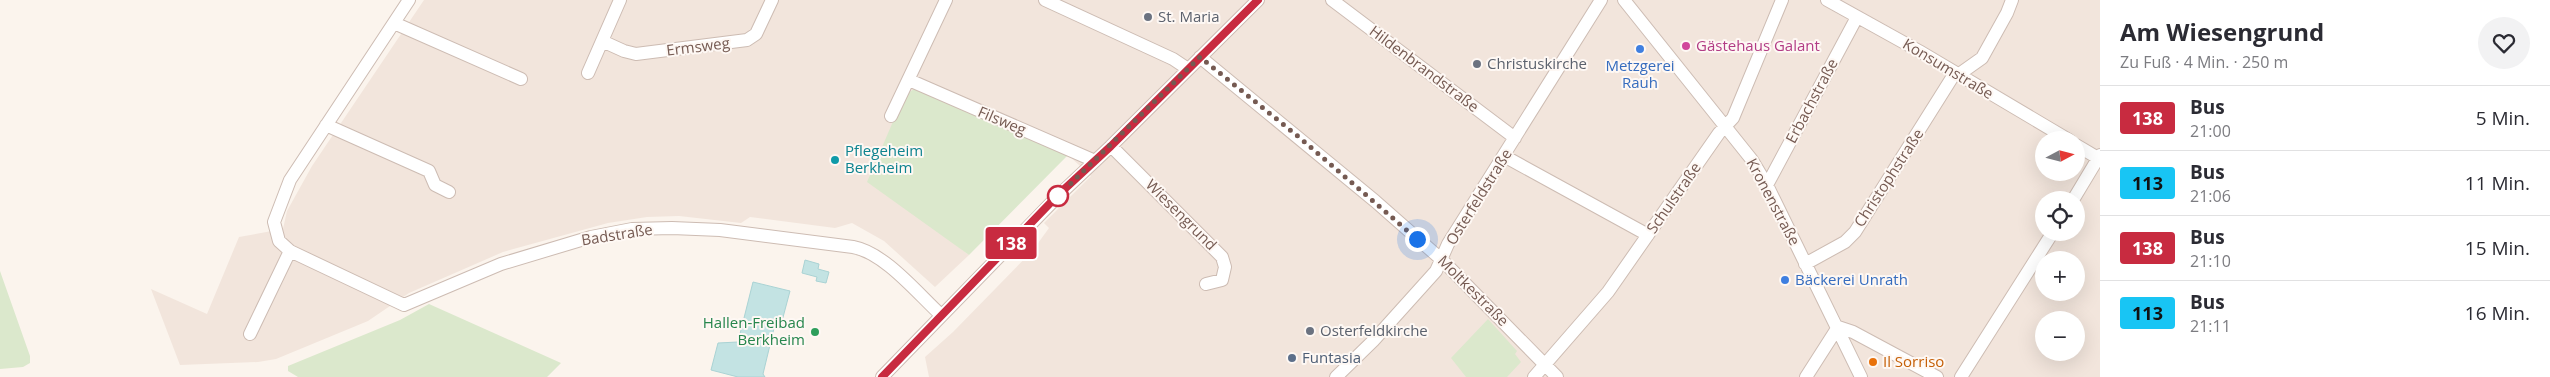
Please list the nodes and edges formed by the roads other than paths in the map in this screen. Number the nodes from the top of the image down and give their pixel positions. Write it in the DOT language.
graph roads {
  1 [pos="410,0"];
  2 [pos="620,0"];
  3 [pos="772,0"];
  4 [pos="946,0"];
  5 [pos="1045,0"];
  6 [pos="1258,0"];
  7 [pos="1332,0"];
  8 [pos="1601,0"];
  9 [pos="1624,0"];
  10 [pos="1782,0"];
  11 [pos="1827,0"];
  12 [pos="2012,0"];
  13 [pos="1857,17"];
  14 [pos="394,24"];
  15 [pos="602,41"];
  16 [pos="1200,57"];
  17 [pos="1188,68"];
  18 [pos="588,73"];
  19 [pos="1957,74"];
  20 [pos="521,79"];
  21 [pos="909,80"];
  22 [pos="891,116"];
  23 [pos="326,125"];
  24 [pos="1726,126"];
  25 [pos="2053,131"];
  26 [pos="1515,138"];
  27 [pos="1111,146"];
  28 [pos="2085,149"];
  29 [pos="1504,156"];
  30 [pos="2099,156"];
  31 [pos="1095,161"];
  32 [pos="1767,185"];
  33 [pos="2078,191"];
  34 [pos="449,192"];
  35 [pos="1648,235"];
  36 [pos="2046,241"];
  37 [pos="290,251"];
  38 [pos="1442,260"];
  39 [pos="1805,264"];
  40 [pos="1206,284"];
  41 [pos="941,315"];
  42 [pos="1838,327"];
  43 [pos="250,334"];
  44 [pos="1546,365"];
  45 [pos="882,377"];
  46 [pos="1336,377"];
  47 [pos="1534,377"];
  48 [pos="1557,377"];
  49 [pos="1806,377"];
  50 [pos="1861,377"];
  51 [pos="1938,377"];
  52 [pos="1961,377"];
  1 -- 14 [label="street"];
  2 -- 15 [label="street"];
  3 -- 15 [label="street, Ermsweg"];
  4 -- 21 [label="street"];
  5 -- 17 [label="street"];
  6 -- 16 [label="street"];
  7 -- 26 [label="street, Hildenbrandstraße"];
  8 -- 26 [label="street, Osterfeldstraße"];
  9 -- 24 [label="street, Kronenstraße"];
  10 -- 24 [label="street, Schulstraße"];
  11 -- 13 [label="street, Konsumstraße"];
  12 -- 19 [label="street"];
  13 -- 19 [label="street, Konsumstraße"];
  13 -- 32 [label="street, Erbachstraße"];
  14 -- 20 [label="street"];
  14 -- 23 [label="street"];
  15 -- 18 [label="street"];
  16 -- 17 [label="street"];
  16 -- 38 [label="street, Moltkestraße"];
  17 -- 27 [label="street"];
  19 -- 25 [label="street, Konsumstraße"];
  19 -- 39 [label="street, Christophstraße"];
  21 -- 22 [label="street"];
  21 -- 31 [label="street, Filsweg"];
  23 -- 34 [label="street"];
  23 -- 37 [label="street, Badstraße"];
  24 -- 32 [label="street, Kronenstraße"];
  24 -- 35 [label="street, Schulstraße"];
  26 -- 29 [label="street, Osterfeldstraße"];
  27 -- 31 [label="street"];
  27 -- 40 [label="street, Wiesengrund"];
  28 -- 30 [label="street"];
  29 -- 35 [label="street"];
  29 -- 38 [label="street, Osterfeldstraße"];
  30 -- 33 [label="street"];
  31 -- 41 [label="street"];
  32 -- 39 [label="street, Kronenstraße"];
  35 -- 44 [label="street, Schulstraße"];
  36 -- 52 [label="street"];
  37 -- 41 [label="street, Badstraße"];
  37 -- 43 [label="street"];
  38 -- 44 [label="street, Moltkestraße"];
  38 -- 46 [label="street, Osterfeldstraße"];
  39 -- 42 [label="street, Kronenstraße"];
  41 -- 45 [label="street"];
  42 -- 49 [label="street"];
  42 -- 50 [label="street, Kronenstraße"];
  42 -- 51 [label="street"];
  44 -- 47 [label="street, Schulstraße"];
  44 -- 48 [label="street, Moltkestraße"];
}
